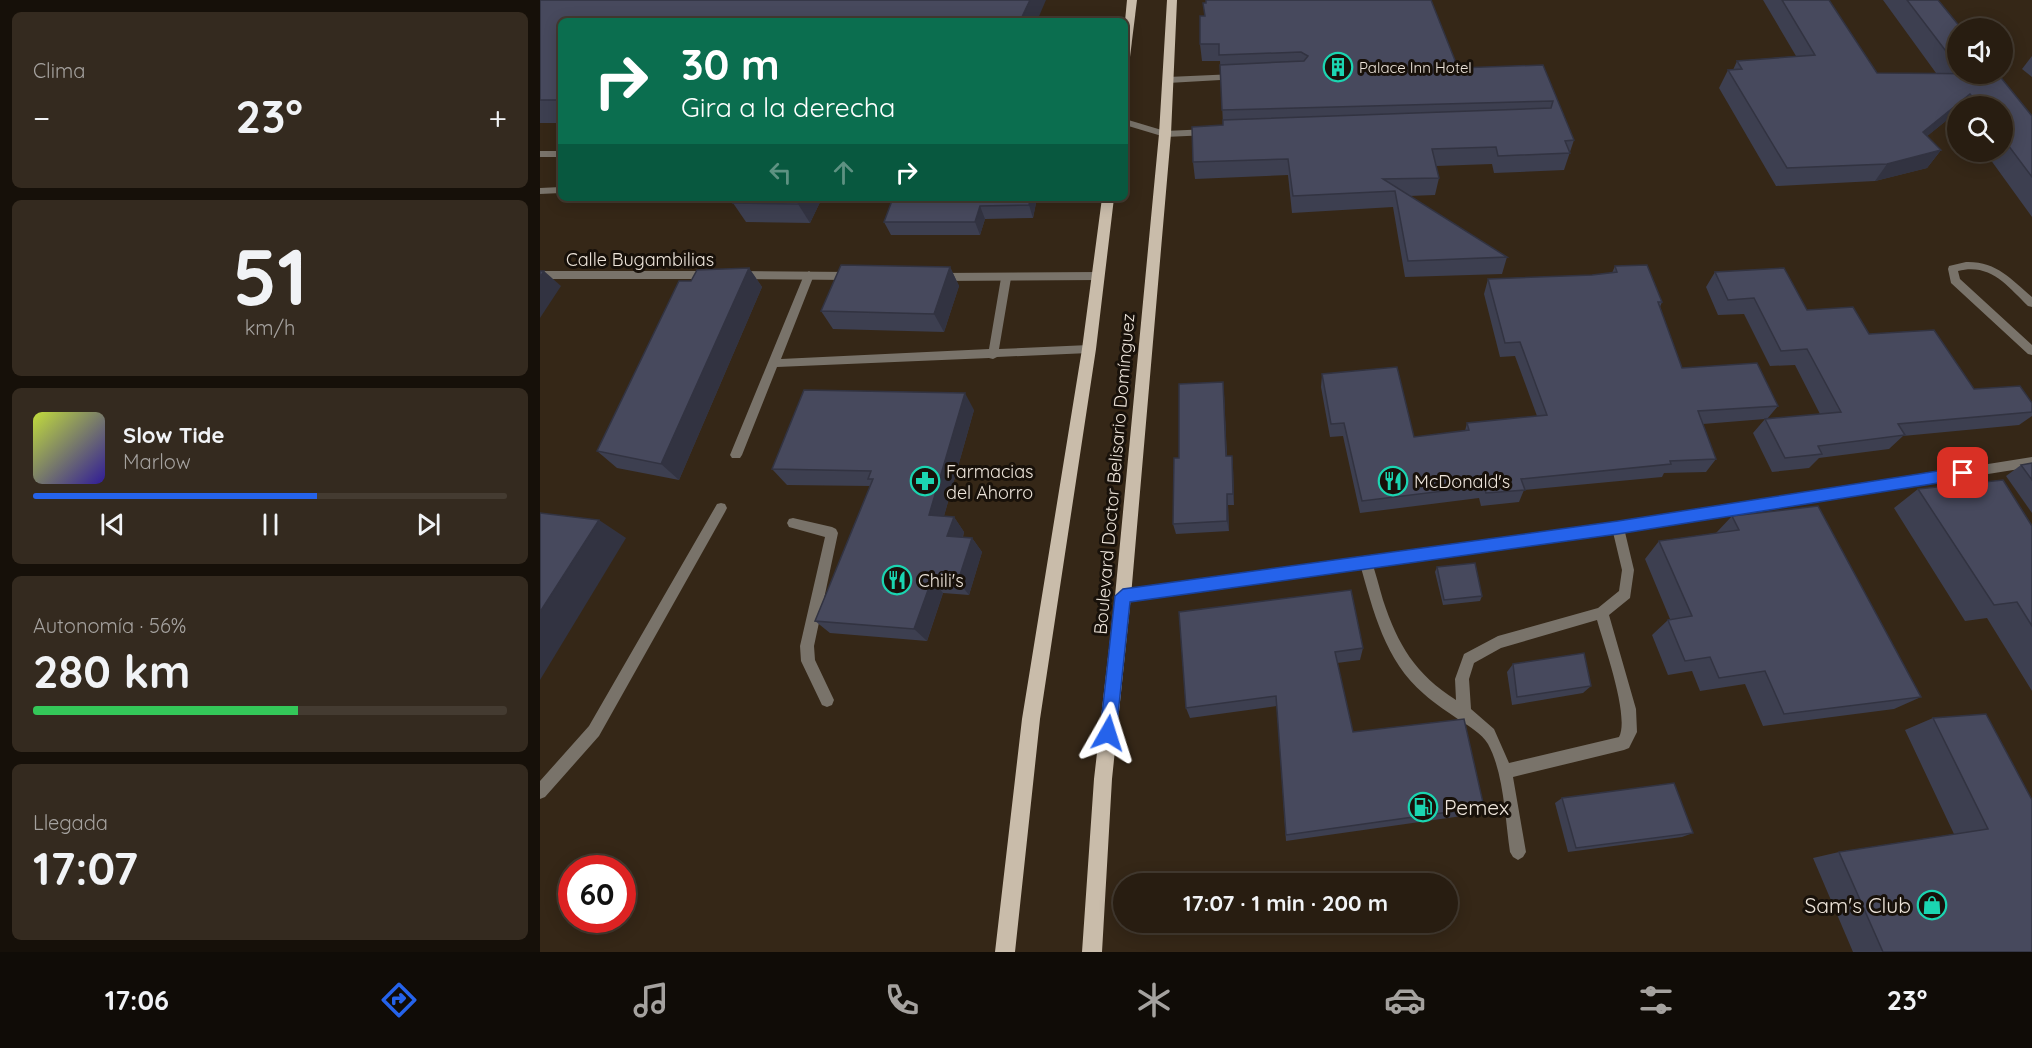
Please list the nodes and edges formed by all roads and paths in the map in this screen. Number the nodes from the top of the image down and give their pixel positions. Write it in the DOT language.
graph roads {
  1 [pos="1132,0"];
  2 [pos="1172,0"];
  3 [pos="1128,33"];
  4 [pos="1246,77"];
  5 [pos="1168,80"];
  6 [pos="1128,123"];
  7 [pos="1224,132"];
  8 [pos="1165,134"];
  9 [pos="540,154"];
  10 [pos="558,154"];
  11 [pos="558,190"];
  12 [pos="540,191"];
  13 [pos="1108,201"];
  14 [pos="540,275"];
  15 [pos="809,275"];
  16 [pos="867,276"];
  17 [pos="1099,276"];
  18 [pos="925,277"];
  19 [pos="1006,278"];
  20 [pos="2032,303"];
  21 [pos="1089,349"];
  22 [pos="2032,351"];
  23 [pos="993,355"];
  24 [pos="776,363"];
  25 [pos="736,455"];
  26 [pos="2032,462"];
  27 [pos="721,508"];
  28 [pos="793,523"];
  29 [pos="1618,528"];
  30 [pos="1366,564"];
  31 [pos="1123,596"];
  32 [pos="1602,613"];
  33 [pos="827,700"];
  34 [pos="1464,715"];
  35 [pos="1503,772"];
  36 [pos="540,792"];
  37 [pos="1518,852"];
  38 [pos="1005,952"];
  39 [pos="1092,952"];
  1 -- 3 [label="main road"];
  2 -- 5 [label="main road, Boulevard Doctor Belisario Domínguez"];
  4 -- 5 [label="street"];
  5 -- 8 [label="main road, Boulevard Doctor Belisario Domínguez"];
  6 -- 8 [label="street"];
  7 -- 8 [label="street"];
  8 -- 31 [label="main road, Boulevard Doctor Belisario Domínguez"];
  9 -- 10 [label="street"];
  11 -- 12 [label="street"];
  13 -- 17 [label="main road, Boulevard Doctor Belisario Domínguez"];
  14 -- 15 [label="street, Calle Bugambilias"];
  15 -- 16 [label="street, Calle Bugambilias"];
  15 -- 24 [label="street"];
  17 -- 19 [label="street"];
  17 -- 21 [label="main road, Boulevard Doctor Belisario Domínguez"];
  18 -- 19 [label="street"];
  19 -- 23 [label="street"];
  20 -- 22 [label="street"];
  21 -- 23 [label="street"];
  21 -- 38 [label="main road, Boulevard Doctor Belisario Domínguez"];
  23 -- 24 [label="street"];
  24 -- 25 [label="street"];
  26 -- 29 [label="street"];
  27 -- 36 [label="street"];
  28 -- 33 [label="street"];
  29 -- 30 [label="street"];
  29 -- 32 [label="street"];
  30 -- 31 [label="street"];
  30 -- 34 [label="street"];
  31 -- 39 [label="main road, Boulevard Doctor Belisario Domínguez"];
  32 -- 34 [label="street"];
  32 -- 35 [label="street"];
  34 -- 35 [label="street"];
  35 -- 37 [label="street"];
}
